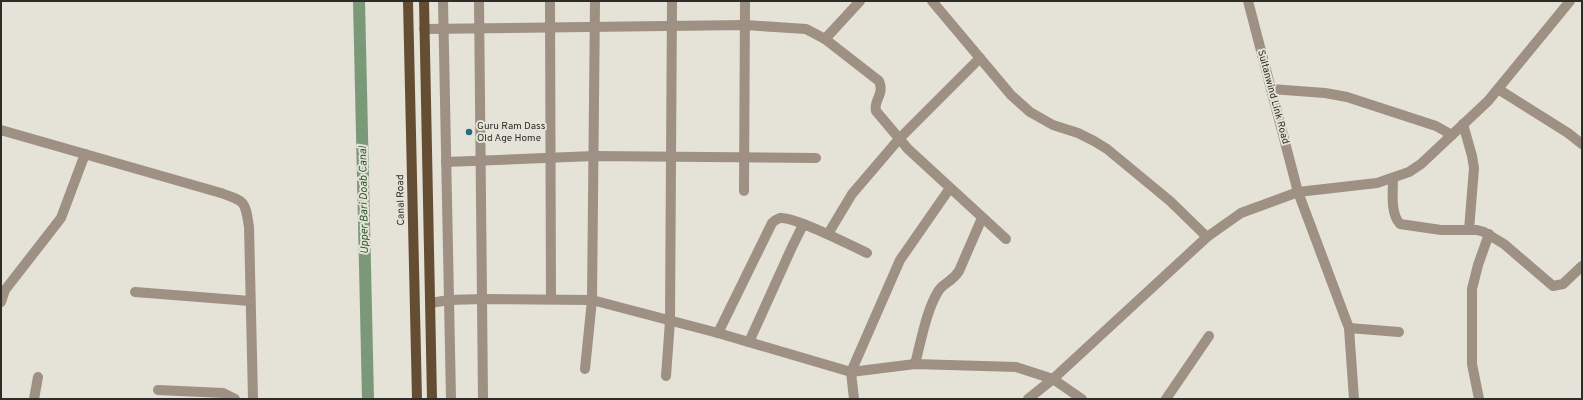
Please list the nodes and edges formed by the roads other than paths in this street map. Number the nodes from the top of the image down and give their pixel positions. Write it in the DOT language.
graph roads {
  1 [pos="408,1"];
  2 [pos="424,1"];
  3 [pos="443,1"];
  4 [pos="479,1"];
  5 [pos="550,1"];
  6 [pos="595,1"];
  7 [pos="672,1"];
  8 [pos="745,1"];
  9 [pos="860,1"];
  10 [pos="932,1"];
  11 [pos="1248,1"];
  12 [pos="1570,1"];
  13 [pos="745,25"];
  14 [pos="595,26"];
  15 [pos="672,26"];
  16 [pos="551,27"];
  17 [pos="424,28"];
  18 [pos="444,28"];
  19 [pos="480,28"];
  20 [pos="825,39"];
  21 [pos="980,58"];
  22 [pos="1271,89"];
  23 [pos="1498,89"];
  24 [pos="1463,124"];
  25 [pos="1,130"];
  26 [pos="1452,135"];
  27 [pos="899,139"];
  28 [pos="1582,144"];
  29 [pos="85,154"];
  30 [pos="594,156"];
  31 [pos="552,158"];
  32 [pos="672,158"];
  33 [pos="744,158"];
  34 [pos="816,158"];
  35 [pos="480,161"];
  36 [pos="446,162"];
  37 [pos="1393,178"];
  38 [pos="950,188"];
  39 [pos="744,191"];
  40 [pos="1298,192"];
  41 [pos="982,218"];
  42 [pos="803,225"];
  43 [pos="1469,230"];
  44 [pos="828,234"];
  45 [pos="1489,234"];
  46 [pos="1208,237"];
  47 [pos="1006,239"];
  48 [pos="867,253"];
  49 [pos="1582,266"];
  50 [pos="3,289"];
  51 [pos="136,292"];
  52 [pos="482,299"];
  53 [pos="551,299"];
  54 [pos="449,300"];
  55 [pos="592,300"];
  56 [pos="250,301"];
  57 [pos="1,302"];
  58 [pos="430,303"];
  59 [pos="670,321"];
  60 [pos="1349,328"];
  61 [pos="1399,332"];
  62 [pos="718,333"];
  63 [pos="1209,336"];
  64 [pos="749,342"];
  65 [pos="915,364"];
  66 [pos="585,369"];
  67 [pos="852,372"];
  68 [pos="666,376"];
  69 [pos="38,377"];
  70 [pos="1053,379"];
  71 [pos="158,390"];
  72 [pos="34,399"];
  73 [pos="235,399"];
  74 [pos="253,399"];
  75 [pos="417,399"];
  76 [pos="432,399"];
  77 [pos="451,399"];
  78 [pos="483,399"];
  79 [pos="854,399"];
  80 [pos="1028,399"];
  81 [pos="1082,399"];
  82 [pos="1166,399"];
  83 [pos="1354,399"];
  84 [pos="1479,399"];
  1 -- 75 [label="main road, Canal Road"];
  2 -- 17 [label="main road"];
  3 -- 18 [label="street"];
  4 -- 19 [label="street"];
  5 -- 16 [label="street"];
  6 -- 14 [label="street"];
  7 -- 15 [label="street"];
  8 -- 13 [label="street"];
  9 -- 20 [label="street"];
  10 -- 21 [label="street"];
  11 -- 22 [label="street, Sultanwind Link Road"];
  12 -- 23 [label="street"];
  13 -- 15 [label="street"];
  13 -- 20 [label="street"];
  13 -- 33 [label="street"];
  14 -- 15 [label="street"];
  14 -- 16 [label="street"];
  14 -- 30 [label="street"];
  15 -- 32 [label="street"];
  16 -- 19 [label="street"];
  16 -- 31 [label="street"];
  17 -- 18 [label="street"];
  17 -- 58 [label="main road"];
  18 -- 19 [label="street"];
  18 -- 36 [label="street"];
  19 -- 35 [label="street"];
  20 -- 27 [label="street"];
  21 -- 27 [label="street"];
  21 -- 46 [label="street"];
  22 -- 26 [label="street"];
  22 -- 40 [label="street, Sultanwind Link Road"];
  23 -- 24 [label="street"];
  23 -- 28 [label="street"];
  24 -- 26 [label="street"];
  24 -- 43 [label="street"];
  25 -- 29 [label="street"];
  26 -- 37 [label="street"];
  27 -- 38 [label="street"];
  27 -- 44 [label="street"];
  29 -- 50 [label="street"];
  29 -- 56 [label="street"];
  30 -- 31 [label="street"];
  30 -- 32 [label="street"];
  30 -- 55 [label="street"];
  31 -- 35 [label="street"];
  31 -- 53 [label="street"];
  32 -- 33 [label="street"];
  32 -- 59 [label="street"];
  33 -- 34 [label="street"];
  33 -- 39 [label="street"];
  35 -- 36 [label="street"];
  35 -- 52 [label="street"];
  36 -- 54 [label="street"];
  37 -- 40 [label="street"];
  37 -- 43 [label="street"];
  38 -- 41 [label="street"];
  38 -- 67 [label="street"];
  40 -- 46 [label="street"];
  40 -- 60 [label="street, Sultanwind Link Road"];
  41 -- 47 [label="street"];
  41 -- 65 [label="street"];
  42 -- 44 [label="street"];
  42 -- 62 [label="street"];
  42 -- 64 [label="street"];
  43 -- 45 [label="street"];
  44 -- 48 [label="street"];
  45 -- 49 [label="street"];
  45 -- 84 [label="street"];
  46 -- 70 [label="street"];
  50 -- 57 [label="street"];
  51 -- 56 [label="street"];
  52 -- 53 [label="street"];
  52 -- 54 [label="street"];
  52 -- 78 [label="street"];
  53 -- 55 [label="street"];
  54 -- 58 [label="street"];
  54 -- 77 [label="street"];
  55 -- 59 [label="street"];
  55 -- 66 [label="street"];
  56 -- 74 [label="street"];
  58 -- 76 [label="main road"];
  59 -- 62 [label="street"];
  59 -- 68 [label="street"];
  60 -- 61 [label="street"];
  60 -- 83 [label="street, Sultanwind Link Road"];
  62 -- 64 [label="street"];
  63 -- 82 [label="street"];
  64 -- 67 [label="street"];
  65 -- 67 [label="street"];
  65 -- 70 [label="street"];
  67 -- 79 [label="street"];
  69 -- 72 [label="street"];
  70 -- 80 [label="street"];
  70 -- 81 [label="street"];
  71 -- 73 [label="street"];
}
